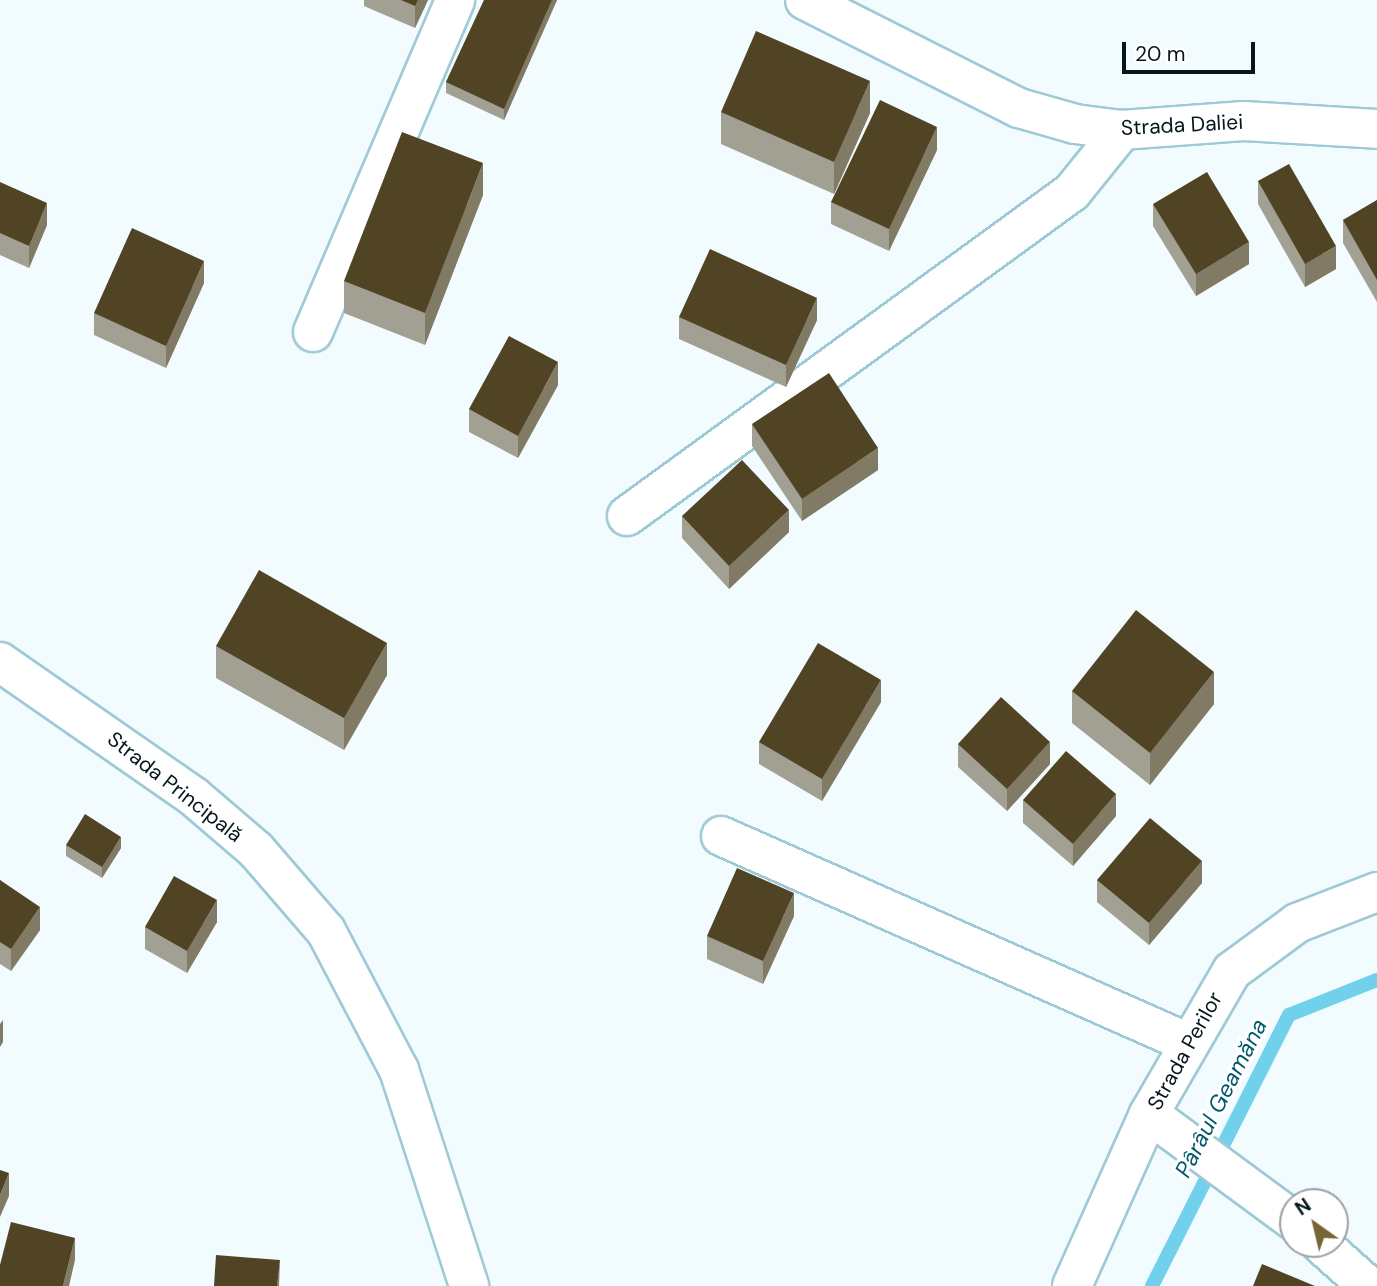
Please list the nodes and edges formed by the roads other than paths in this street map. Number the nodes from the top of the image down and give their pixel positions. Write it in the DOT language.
graph roads {
  1 [pos="455,0"];
  2 [pos="805,0"];
  3 [pos="1377,129"];
  4 [pos="1122,130"];
  5 [pos="313,332"];
  6 [pos="627,516"];
  7 [pos="0,662"];
  8 [pos="721,836"];
  9 [pos="1377,892"];
  10 [pos="1186,1042"];
  11 [pos="1149,1114"];
  12 [pos="1279,1210"];
  13 [pos="1337,1258"];
  14 [pos="469,1286"];
  15 [pos="1072,1286"];
  16 [pos="1368,1286"];
  1 -- 5 [label="street"];
  2 -- 4 [label="street, Strada Daliei"];
  3 -- 4 [label="street, Strada Daliei"];
  4 -- 6 [label="street"];
  7 -- 14 [label="street, Strada Principală"];
  8 -- 10 [label="street"];
  9 -- 10 [label="street, Strada Perilor"];
  10 -- 11 [label="street, Strada Perilor"];
  11 -- 12 [label="street"];
  11 -- 15 [label="street, Strada Perilor"];
  13 -- 16 [label="street"];
}
